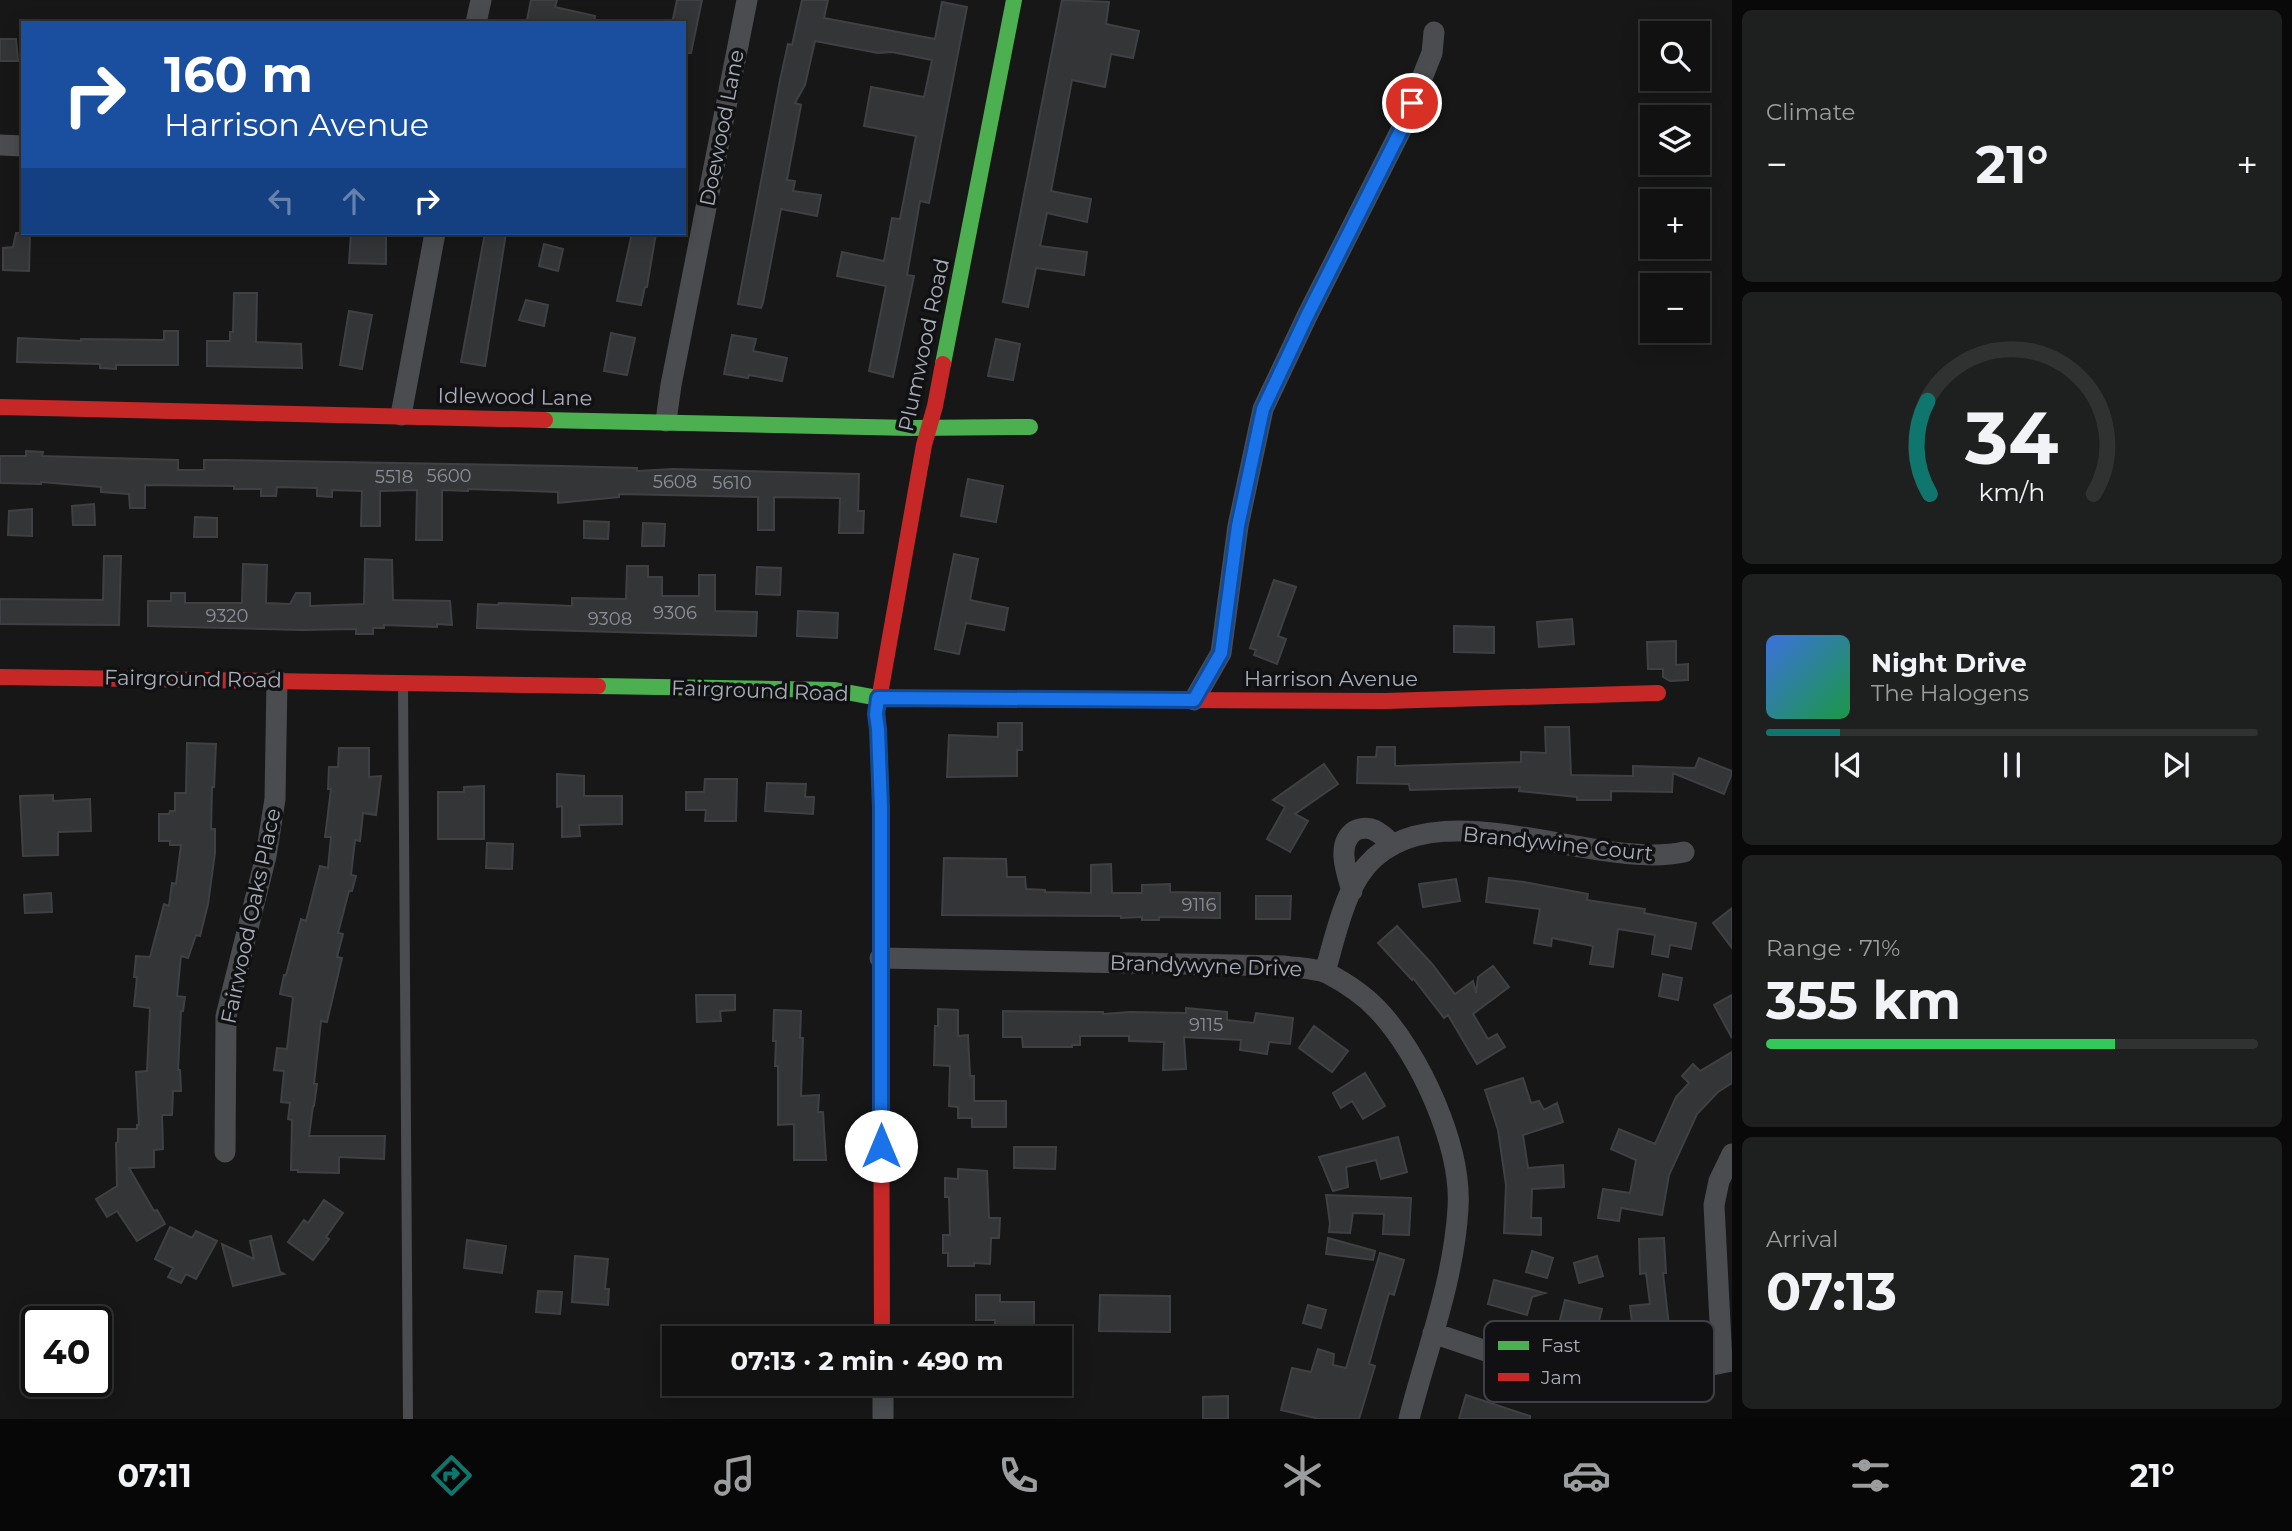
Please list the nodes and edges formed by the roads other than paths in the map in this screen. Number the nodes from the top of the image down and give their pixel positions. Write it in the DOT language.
graph roads {
  1 [pos="481,0"];
  2 [pos="747,0"];
  3 [pos="1014,0"];
  4 [pos="476,21"];
  5 [pos="1434,32"];
  6 [pos="0,145"];
  7 [pos="21,146"];
  8 [pos="435,235"];
  9 [pos="0,407"];
  10 [pos="401,415"];
  11 [pos="666,421"];
  12 [pos="929,427"];
  13 [pos="1030,427"];
  14 [pos="0,677"];
  15 [pos="277,680"];
  16 [pos="403,682"];
  17 [pos="1658,693"];
  18 [pos="878,698"];
  19 [pos="1194,700"];
  20 [pos="1392,844"];
  21 [pos="1684,852"];
  22 [pos="1352,891"];
  23 [pos="880,958"];
  24 [pos="1325,972"];
  25 [pos="225,1152"];
  26 [pos="1732,1154"];
  27 [pos="882,1326"];
  28 [pos="1433,1333"];
  29 [pos="1484,1350"];
  30 [pos="1727,1362"];
  31 [pos="883,1396"];
  32 [pos="408,1419"];
  33 [pos="883,1419"];
  34 [pos="1409,1419"];
  1 -- 4 [label="street"];
  2 -- 11 [label="street, Doewood Lane"];
  3 -- 12 [label="street, Plumwood Road"];
  5 -- 19 [label="street"];
  6 -- 7 [label="street"];
  8 -- 10 [label="street"];
  9 -- 10 [label="street, Idlewood Lane"];
  10 -- 11 [label="street, Idlewood Lane"];
  11 -- 12 [label="street, Idlewood Lane"];
  12 -- 13 [label="street, Idlewood Lane"];
  12 -- 18 [label="street, Plumwood Road"];
  14 -- 15 [label="street, Fairground Road"];
  15 -- 16 [label="street, Fairground Road"];
  15 -- 25 [label="street, Fairwood Oaks Place"];
  16 -- 18 [label="street, Fairground Road"];
  16 -- 32 [label="lane"];
  17 -- 19 [label="street, Harrison Avenue"];
  18 -- 19 [label="street, Harrison Avenue"];
  18 -- 23 [label="street, Fairground Road"];
  20 -- 21 [label="street, Brandywine Court"];
  20 -- 22 [label="street, Brandywine Court"];
  20 -- 22 [label="street"];
  22 -- 24 [label="street, Brandywine Court"];
  23 -- 24 [label="street, Brandywyne Drive"];
  23 -- 27 [label="street, Fairground Road"];
  24 -- 28 [label="street, Brandywyne Drive"];
  26 -- 30 [label="street"];
  28 -- 29 [label="street"];
  28 -- 34 [label="street, Brandywyne Drive"];
  31 -- 33 [label="street"];
}
